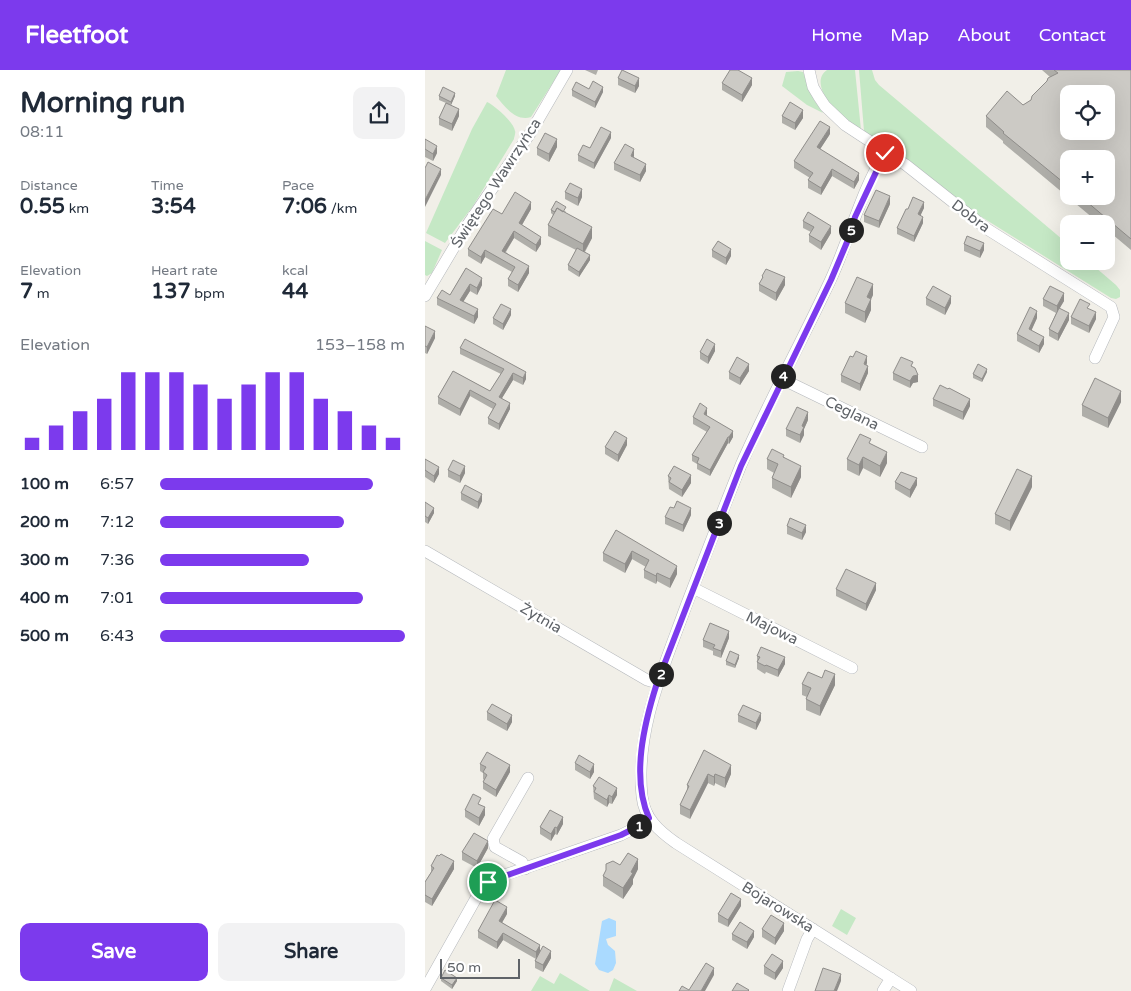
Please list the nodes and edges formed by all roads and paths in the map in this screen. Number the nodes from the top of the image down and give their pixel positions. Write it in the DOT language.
graph roads {
  1 [pos="567,70"];
  2 [pos="809,70"];
  3 [pos="885,153"];
  4 [pos="425,296"];
  5 [pos="1095,358"];
  6 [pos="782,379"];
  7 [pos="922,447"];
  8 [pos="425,550"];
  9 [pos="693,588"];
  10 [pos="852,668"];
  11 [pos="657,683"];
  12 [pos="528,778"];
  13 [pos="649,818"];
  14 [pos="525,869"];
  15 [pos="813,929"];
  16 [pos="891,978"];
  17 [pos="425,990"];
  18 [pos="788,991"];
  19 [pos="883,991"];
  20 [pos="911,991"];
  1 -- 4 [label="street, Świętego Wawrzyńca"];
  2 -- 3 [label="street, Dobra"];
  3 -- 5 [label="street, Dobra"];
  3 -- 6 [label="street"];
  6 -- 7 [label="street, Ceglana"];
  6 -- 9 [label="street"];
  8 -- 11 [label="street, Żytnia"];
  9 -- 10 [label="street, Majowa"];
  9 -- 11 [label="street"];
  11 -- 13 [label="street"];
  12 -- 14 [label="street"];
  13 -- 14 [label="street"];
  13 -- 15 [label="street, Bojarowska"];
  14 -- 17 [label="street"];
  15 -- 16 [label="street, Bojarowska"];
  15 -- 18 [label="street"];
  16 -- 19 [label="street"];
  16 -- 20 [label="street, Bojarowska"];
}
